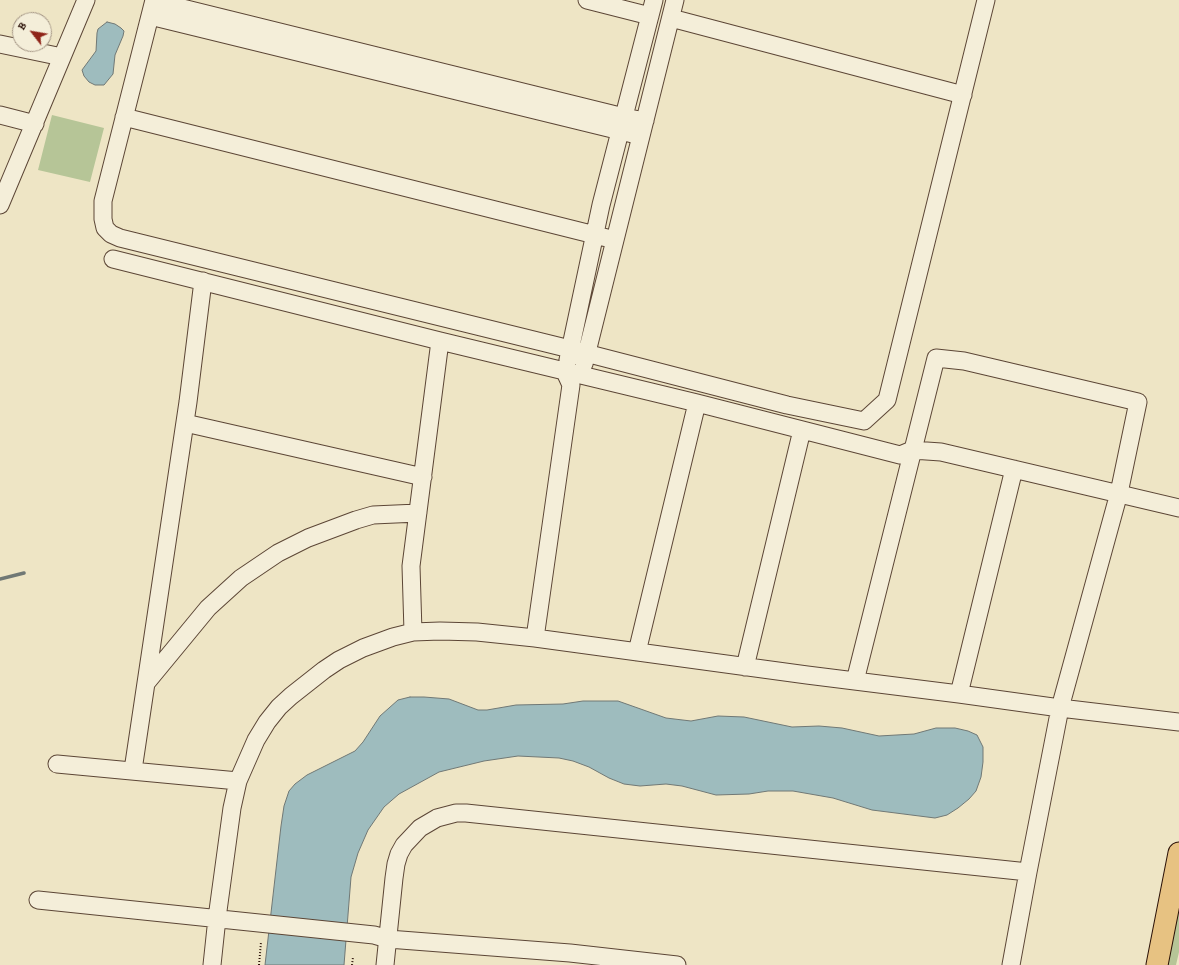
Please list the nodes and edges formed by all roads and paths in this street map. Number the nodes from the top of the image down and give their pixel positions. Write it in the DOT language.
graph roads {
  1 [pos="86,0"];
  2 [pos="587,0"];
  3 [pos="986,0"];
  4 [pos="152,6"];
  5 [pos="652,9"];
  6 [pos="673,10"];
  7 [pos="0,44"];
  8 [pos="62,57"];
  9 [pos="963,95"];
  10 [pos="0,115"];
  11 [pos="124,117"];
  12 [pos="35,124"];
  13 [pos="622,124"];
  14 [pos="643,128"];
  15 [pos="0,205"];
  16 [pos="595,234"];
  17 [pos="615,240"];
  18 [pos="113,259"];
  19 [pos="203,281"];
  20 [pos="440,341"];
  21 [pos="575,366"];
  22 [pos="698,403"];
  23 [pos="185,423"];
  24 [pos="802,430"];
  25 [pos="912,450"];
  26 [pos="1014,469"];
  27 [pos="423,477"];
  28 [pos="1119,493"];
  29 [pos="1179,508"];
  30 [pos="418,513"];
  31 [pos="413,632"];
  32 [pos="535,638"];
  33 [pos="637,652"];
  34 [pos="745,667"];
  35 [pos="855,681"];
  36 [pos="146,684"];
  37 [pos="959,694"];
  38 [pos="1060,708"];
  39 [pos="1179,722"];
  40 [pos="57,764"];
  41 [pos="133,770"];
  42 [pos="238,781"];
  43 [pos="1179,853"];
  44 [pos="1028,872"];
  45 [pos="38,900"];
  46 [pos="217,918"];
  47 [pos="388,939"];
  48 [pos="261,942"];
  49 [pos="353,957"];
  50 [pos="212,965"];
  51 [pos="259,965"];
  52 [pos="352,965"];
  53 [pos="385,965"];
  54 [pos="677,965"];
  55 [pos="1011,965"];
  56 [pos="1157,965"];
  1 -- 8 [label="street"];
  2 -- 5 [label="street"];
  3 -- 9 [label="street"];
  4 -- 11 [label="street"];
  4 -- 13 [label="street"];
  5 -- 6 [label="street"];
  5 -- 13 [label="street"];
  6 -- 9 [label="street"];
  6 -- 14 [label="street"];
  7 -- 8 [label="street"];
  8 -- 12 [label="street"];
  9 -- 21 [label="street"];
  10 -- 12 [label="street"];
  11 -- 16 [label="street"];
  11 -- 21 [label="street"];
  12 -- 15 [label="street"];
  13 -- 14 [label="street"];
  13 -- 16 [label="street"];
  14 -- 17 [label="street"];
  16 -- 17 [label="street"];
  16 -- 21 [label="street"];
  17 -- 21 [label="street"];
  18 -- 19 [label="street"];
  19 -- 20 [label="street"];
  19 -- 23 [label="street"];
  20 -- 21 [label="street"];
  20 -- 27 [label="street"];
  21 -- 22 [label="street"];
  21 -- 32 [label="street"];
  22 -- 24 [label="street"];
  22 -- 33 [label="street"];
  23 -- 27 [label="street"];
  23 -- 36 [label="street"];
  24 -- 25 [label="street"];
  24 -- 34 [label="street"];
  25 -- 26 [label="street"];
  25 -- 28 [label="street"];
  25 -- 35 [label="street"];
  26 -- 28 [label="street"];
  26 -- 37 [label="street"];
  27 -- 30 [label="street"];
  28 -- 29 [label="street"];
  28 -- 38 [label="street"];
  30 -- 31 [label="street"];
  30 -- 36 [label="street"];
  31 -- 32 [label="street"];
  31 -- 42 [label="street"];
  32 -- 33 [label="street"];
  33 -- 34 [label="street"];
  34 -- 35 [label="street"];
  35 -- 37 [label="street"];
  36 -- 41 [label="street"];
  37 -- 38 [label="street"];
  38 -- 39 [label="street"];
  38 -- 44 [label="street"];
  40 -- 41 [label="street"];
  41 -- 42 [label="street"];
  42 -- 46 [label="street"];
  43 -- 56 [label="main road"];
  44 -- 47 [label="street"];
  44 -- 55 [label="street"];
  45 -- 46 [label="street"];
  46 -- 47 [label="street"];
  46 -- 50 [label="street"];
  47 -- 53 [label="street"];
  47 -- 54 [label="street"];
  48 -- 51 [label="path"];
  49 -- 52 [label="path"];
}
